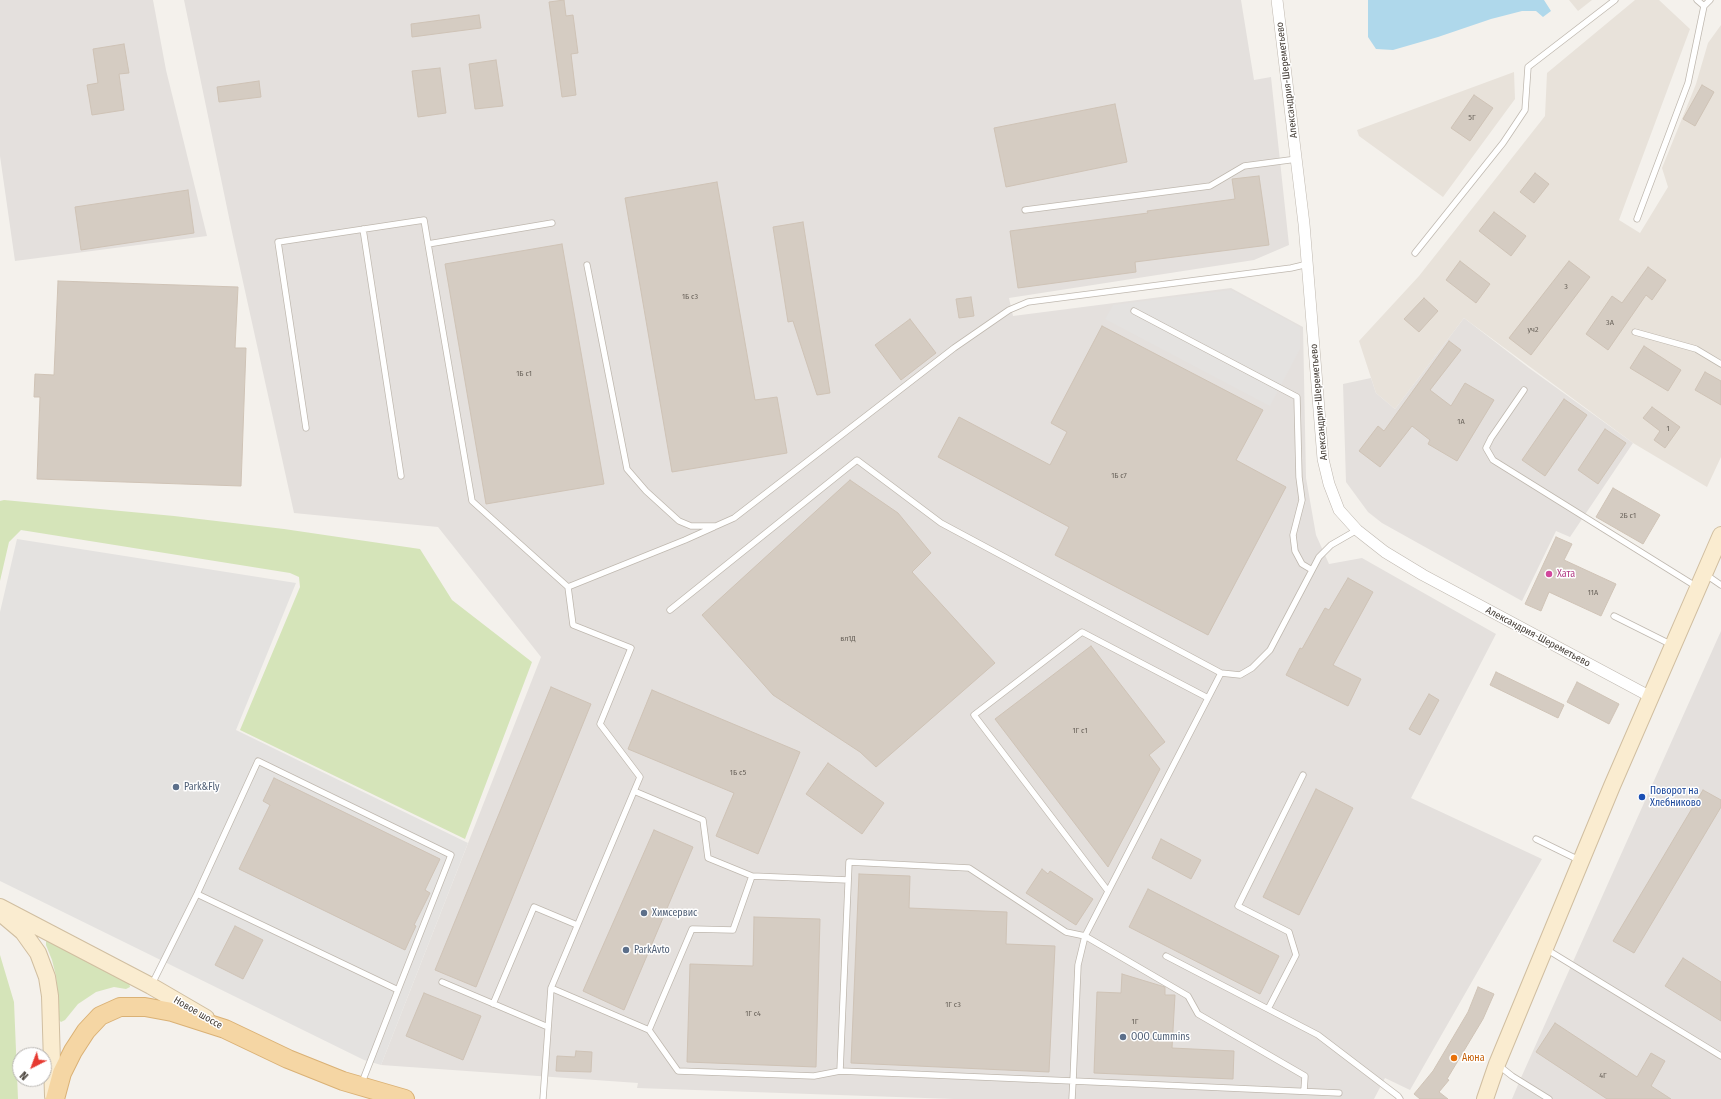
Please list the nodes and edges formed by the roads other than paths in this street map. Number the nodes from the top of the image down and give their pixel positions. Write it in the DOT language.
graph roads {
  1 [pos="1277,0"];
  2 [pos="1615,0"];
  3 [pos="1697,0"];
  4 [pos="1710,0"];
  5 [pos="1704,6"];
  6 [pos="1297,159"];
  7 [pos="1025,210"];
  8 [pos="1637,219"];
  9 [pos="552,223"];
  10 [pos="363,229"];
  11 [pos="428,244"];
  12 [pos="1415,253"];
  13 [pos="1308,264"];
  14 [pos="587,265"];
  15 [pos="1134,311"];
  16 [pos="1635,332"];
  17 [pos="1721,364"];
  18 [pos="1524,390"];
  19 [pos="306,428"];
  20 [pos="401,476"];
  21 [pos="716,526"];
  22 [pos="1357,530"];
  23 [pos="1721,535"];
  24 [pos="1312,570"];
  25 [pos="1701,580"];
  26 [pos="1721,585"];
  27 [pos="568,587"];
  28 [pos="670,610"];
  29 [pos="1614,616"];
  30 [pos="1672,645"];
  31 [pos="1221,673"];
  32 [pos="1651,697"];
  33 [pos="1208,698"];
  34 [pos="1303,775"];
  35 [pos="634,791"];
  36 [pos="1536,839"];
  37 [pos="1581,861"];
  38 [pos="752,876"];
  39 [pos="848,880"];
  40 [pos="1108,891"];
  41 [pos="198,894"];
  42 [pos="0,907"];
  43 [pos="0,913"];
  44 [pos="577,925"];
  45 [pos="1085,936"];
  46 [pos="1544,948"];
  47 [pos="1166,956"];
  48 [pos="442,982"];
  49 [pos="151,986"];
  50 [pos="550,988"];
  51 [pos="398,990"];
  52 [pos="493,1004"];
  53 [pos="1268,1009"];
  54 [pos="548,1027"];
  55 [pos="225,1029"];
  56 [pos="649,1030"];
  57 [pos="1721,1056"];
  58 [pos="1494,1069"];
  59 [pos="840,1071"];
  60 [pos="1072,1081"];
  61 [pos="361,1087"];
  62 [pos="1304,1091"];
  63 [pos="1339,1093"];
  64 [pos="54,1099"];
  65 [pos="405,1099"];
  66 [pos="542,1099"];
  67 [pos="1072,1099"];
  68 [pos="1400,1099"];
  69 [pos="1473,1099"];
  70 [pos="1485,1099"];
  71 [pos="1549,1099"];
  1 -- 6 [label="street, Александрия-Шереметьево"];
  2 -- 12 [label="lane"];
  3 -- 5 [label="lane"];
  4 -- 5 [label="lane"];
  5 -- 8 [label="lane"];
  6 -- 7 [label="lane"];
  6 -- 13 [label="street, Александрия-Шереметьево"];
  9 -- 11 [label="lane"];
  10 -- 11 [label="lane"];
  10 -- 19 [label="lane"];
  10 -- 20 [label="lane"];
  11 -- 27 [label="lane"];
  13 -- 21 [label="lane"];
  13 -- 22 [label="street, Александрия-Шереметьево"];
  14 -- 21 [label="lane"];
  15 -- 24 [label="lane"];
  16 -- 17 [label="lane"];
  18 -- 25 [label="lane"];
  21 -- 27 [label="lane"];
  22 -- 24 [label="lane"];
  22 -- 32 [label="street, Александрия-Шереметьево"];
  23 -- 25 [label="main road"];
  24 -- 31 [label="lane"];
  25 -- 26 [label="lane"];
  25 -- 30 [label="main road"];
  27 -- 35 [label="lane"];
  28 -- 31 [label="lane"];
  29 -- 30 [label="lane"];
  30 -- 32 [label="main road"];
  31 -- 33 [label="lane"];
  32 -- 37 [label="main road"];
  33 -- 40 [label="lane"];
  33 -- 40 [label="lane"];
  34 -- 53 [label="lane"];
  35 -- 38 [label="lane"];
  35 -- 44 [label="lane"];
  36 -- 37 [label="lane"];
  37 -- 46 [label="main road"];
  38 -- 39 [label="lane"];
  38 -- 56 [label="lane"];
  39 -- 45 [label="lane"];
  39 -- 59 [label="lane"];
  40 -- 45 [label="lane"];
  41 -- 49 [label="lane"];
  41 -- 51 [label="lane"];
  41 -- 51 [label="lane"];
  42 -- 49 [label="main road, Новое шоссе"];
  43 -- 64 [label="main road"];
  44 -- 50 [label="lane"];
  44 -- 52 [label="lane"];
  45 -- 60 [label="lane"];
  45 -- 62 [label="lane"];
  46 -- 57 [label="lane"];
  46 -- 58 [label="main road"];
  47 -- 53 [label="lane"];
  48 -- 52 [label="lane"];
  49 -- 55 [label="main road, Новое шоссе"];
  50 -- 54 [label="lane"];
  50 -- 56 [label="lane"];
  51 -- 61 [label="lane"];
  52 -- 54 [label="lane"];
  53 -- 68 [label="lane"];
  54 -- 66 [label="lane"];
  55 -- 61 [label="main road, Новое шоссе"];
  55 -- 64 [label="main road"];
  56 -- 59 [label="lane"];
  58 -- 69 [label="main road"];
  58 -- 70 [label="main road"];
  58 -- 71 [label="lane"];
  59 -- 60 [label="lane"];
  60 -- 62 [label="lane"];
  60 -- 67 [label="lane"];
  61 -- 65 [label="main road, Новое шоссе"];
  62 -- 63 [label="lane"];
}
